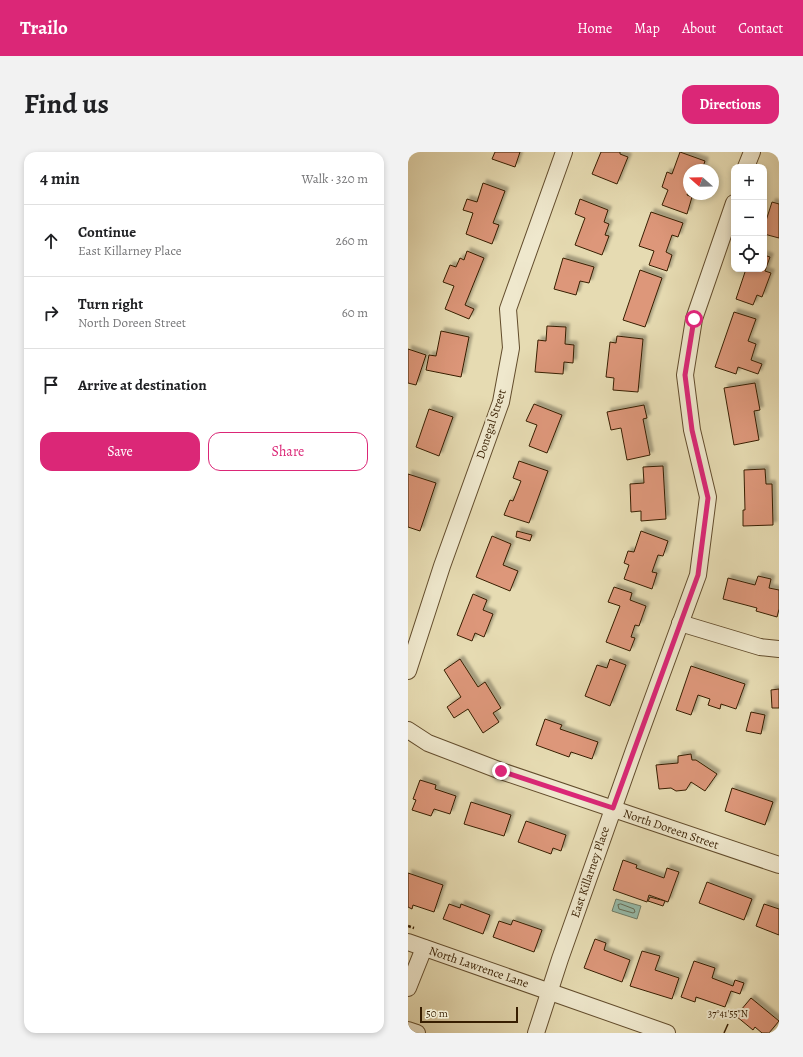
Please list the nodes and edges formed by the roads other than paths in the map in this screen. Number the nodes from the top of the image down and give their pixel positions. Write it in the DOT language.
graph roads {
  1 [pos="564,152"];
  2 [pos="752,152"];
  3 [pos="747,164"];
  4 [pos="731,212"];
  5 [pos="680,623"];
  6 [pos="779,649"];
  7 [pos="408,671"];
  8 [pos="408,730"];
  9 [pos="613,808"];
  10 [pos="779,865"];
  11 [pos="408,942"];
  12 [pos="424,948"];
  13 [pos="408,988"];
  14 [pos="549,992"];
  15 [pos="408,1030"];
  16 [pos="417,1033"];
  17 [pos="536,1033"];
  18 [pos="667,1033"];
  1 -- 7 [label="street, Donegal Street"];
  2 -- 3 [label="street"];
  4 -- 5 [label="street, East Killarney Place"];
  5 -- 6 [label="street"];
  5 -- 9 [label="street, East Killarney Place"];
  8 -- 9 [label="street, North Doreen Street"];
  9 -- 10 [label="street, North Doreen Street"];
  9 -- 14 [label="street, East Killarney Place"];
  11 -- 12 [label="street, North Lawrence Lane"];
  12 -- 13 [label="street"];
  12 -- 14 [label="street, North Lawrence Lane"];
  14 -- 17 [label="street, East Killarney Place"];
  14 -- 18 [label="street, North Lawrence Lane"];
  15 -- 16 [label="street"];
}
